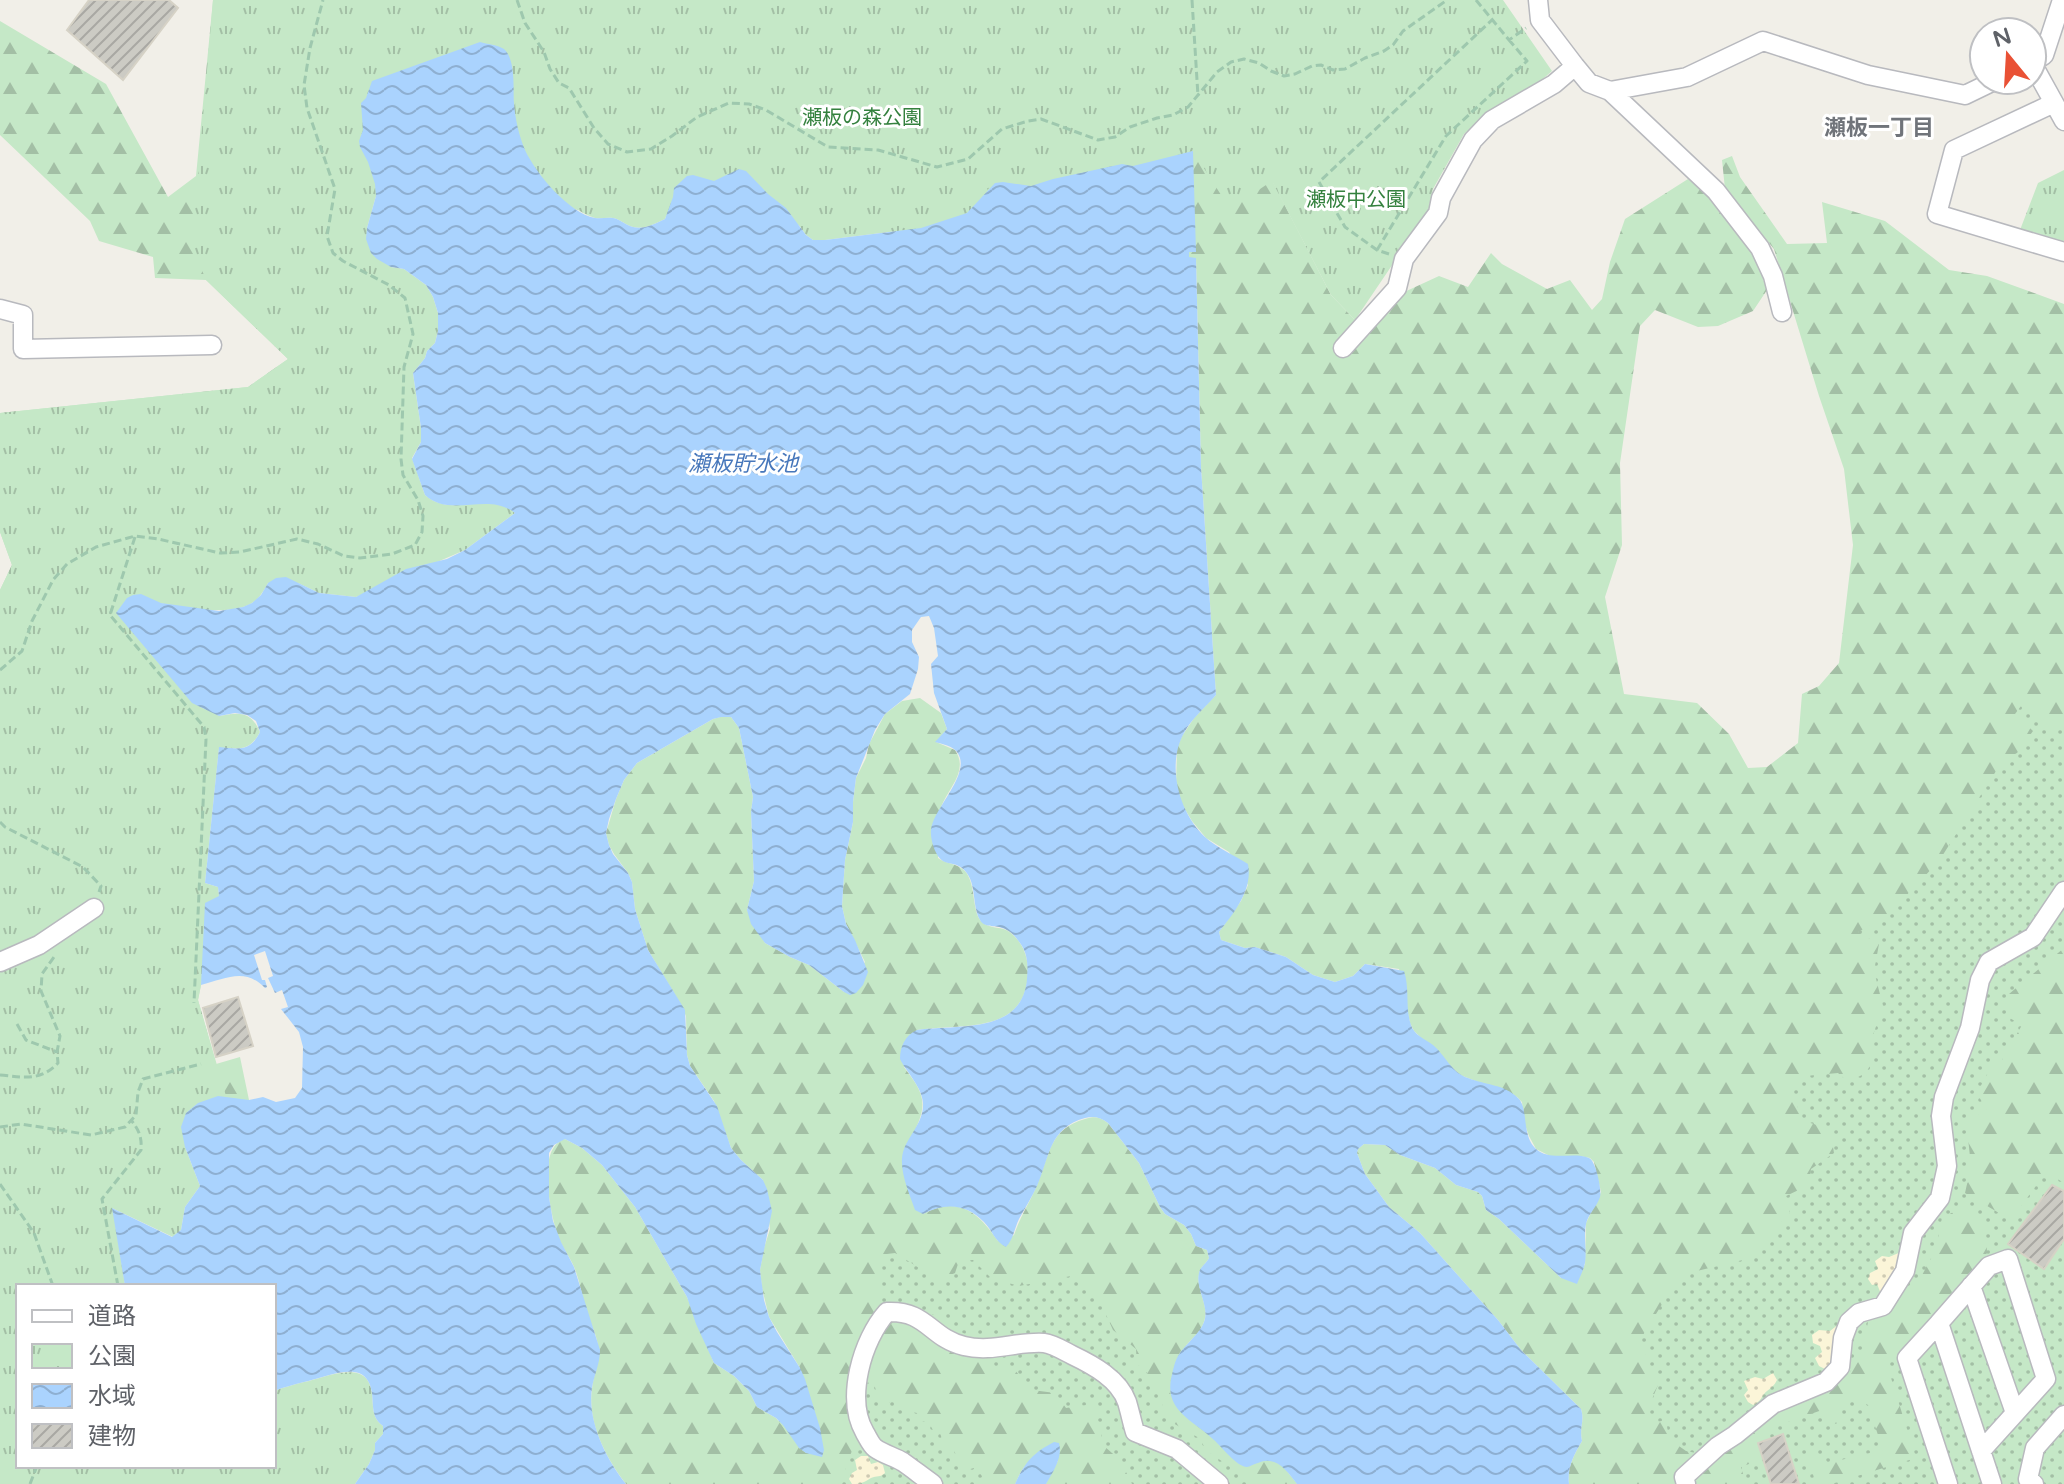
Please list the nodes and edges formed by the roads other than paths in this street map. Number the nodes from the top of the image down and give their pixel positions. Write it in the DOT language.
graph roads {
  1 [pos="1538,0"];
  2 [pos="2062,0"];
  3 [pos="2048,43"];
  4 [pos="1575,66"];
  5 [pos="1610,91"];
  6 [pos="2048,92"];
  7 [pos="1968,94"];
  8 [pos="2054,103"];
  9 [pos="2064,121"];
  10 [pos="2064,252"];
  11 [pos="0,309"];
  12 [pos="1782,312"];
  13 [pos="212,345"];
  14 [pos="1343,348"];
  15 [pos="2064,891"];
  16 [pos="94,908"];
  17 [pos="0,962"];
  18 [pos="1971,1286"];
  19 [pos="1939,1323"];
  20 [pos="2015,1413"];
  21 [pos="2064,1415"];
  22 [pos="1981,1451"];
  23 [pos="933,1484"];
  24 [pos="1219,1484"];
  25 [pos="1686,1484"];
  26 [pos="1948,1484"];
  27 [pos="1992,1484"];
  28 [pos="2034,1484"];
  1 -- 4 [label="street"];
  2 -- 3 [label="street"];
  4 -- 5 [label="street"];
  4 -- 14 [label="street"];
  5 -- 7 [label="street"];
  5 -- 12 [label="street"];
  6 -- 8 [label="street"];
  8 -- 9 [label="street"];
  8 -- 10 [label="street"];
  11 -- 13 [label="street"];
  15 -- 25 [label="street"];
  16 -- 17 [label="street"];
  18 -- 19 [label="street"];
  18 -- 20 [label="street"];
  18 -- 20 [label="street"];
  19 -- 22 [label="street"];
  19 -- 26 [label="street"];
  20 -- 22 [label="street"];
  21 -- 28 [label="street"];
  22 -- 27 [label="street"];
  23 -- 24 [label="street"];
}
